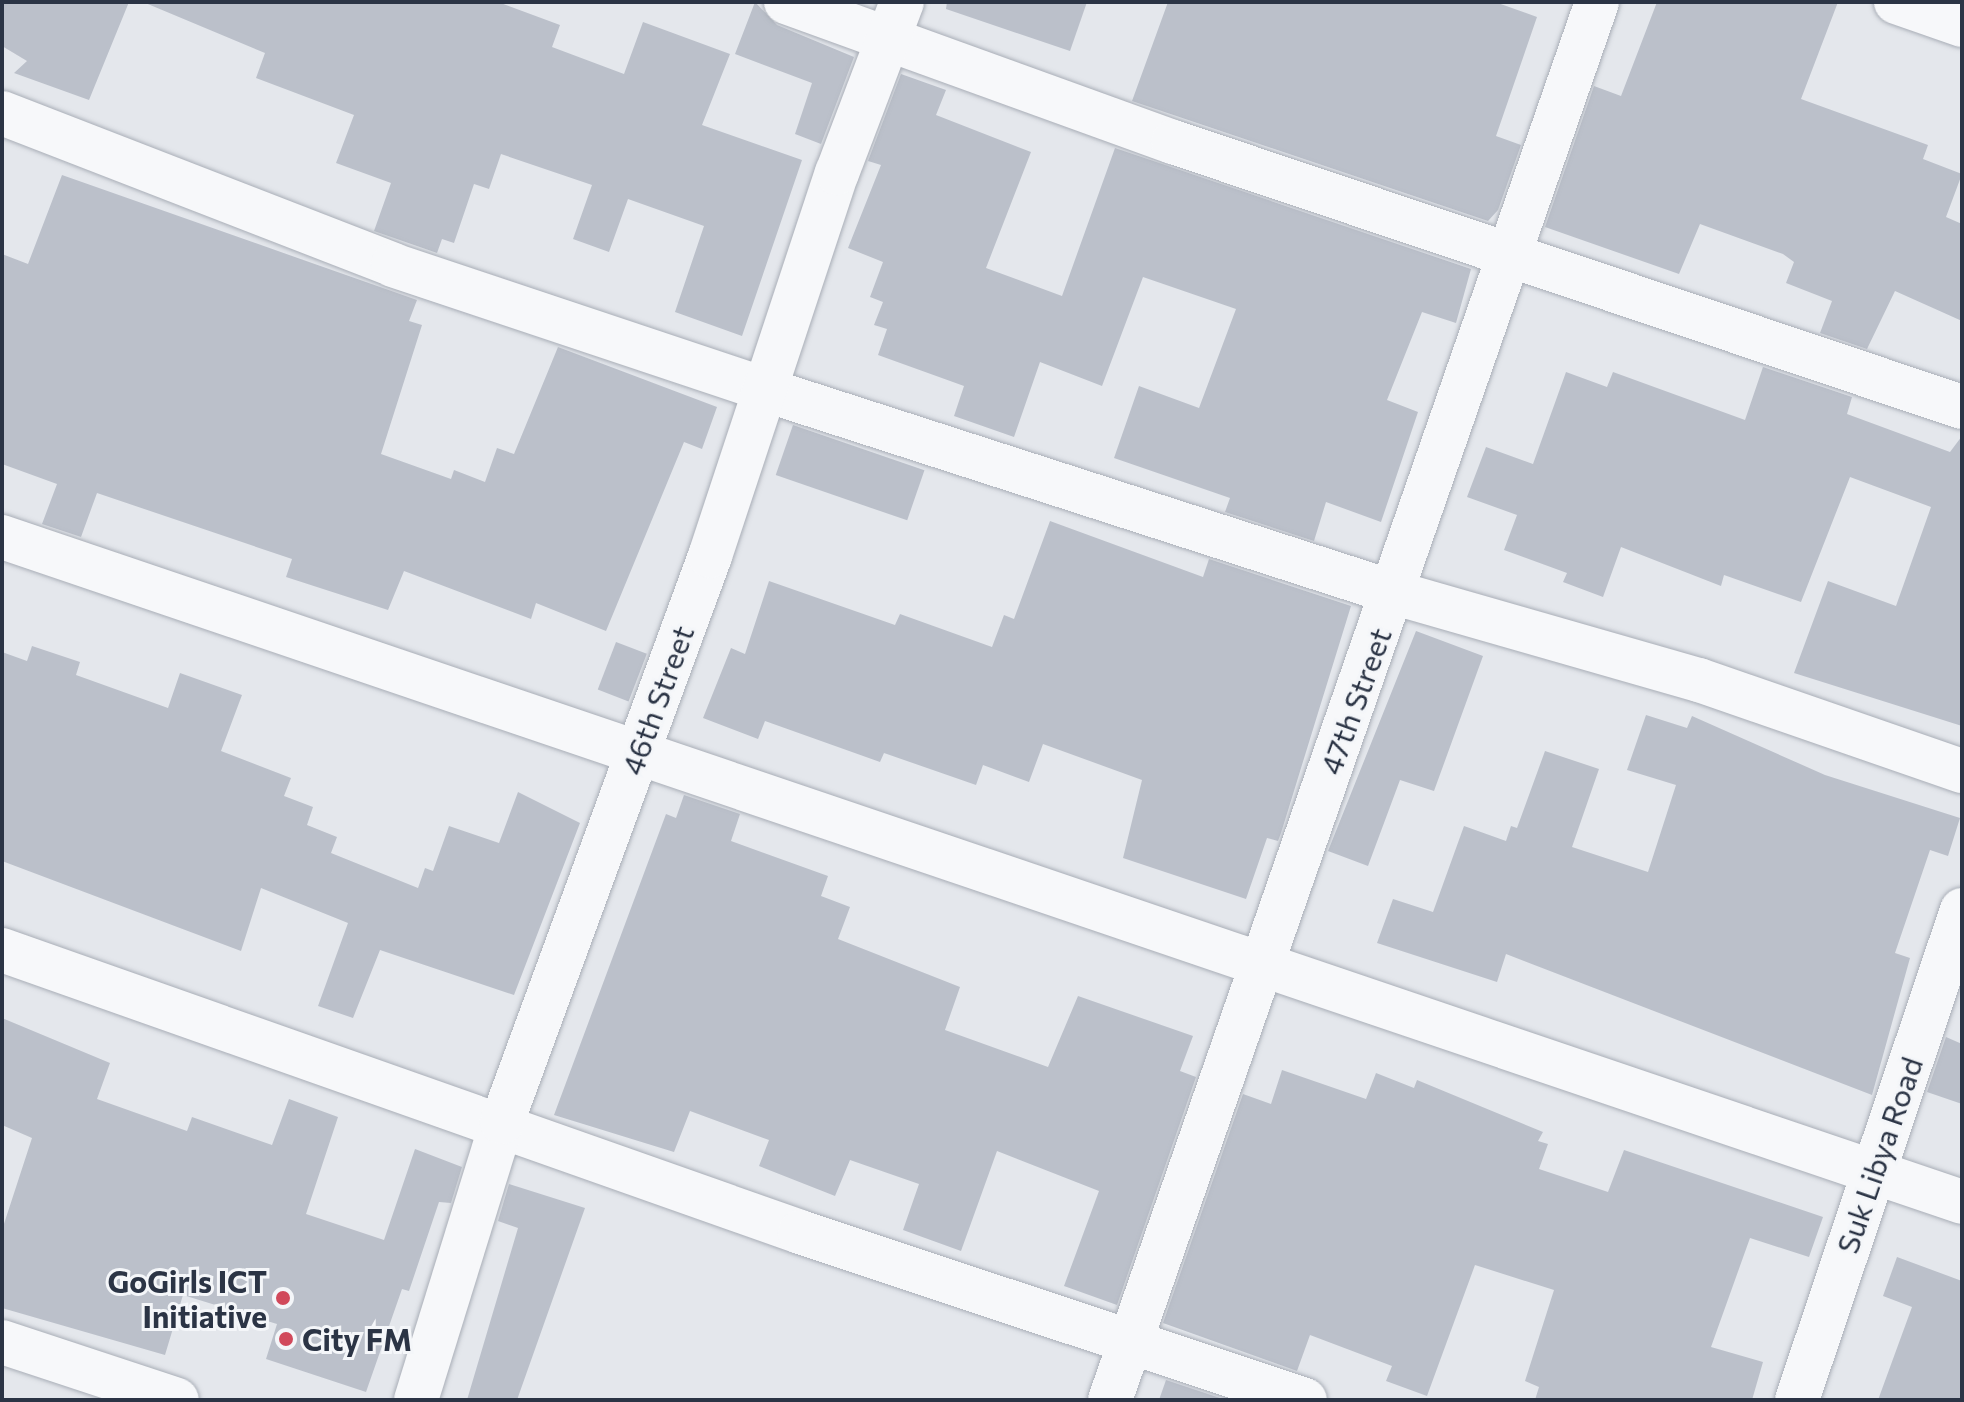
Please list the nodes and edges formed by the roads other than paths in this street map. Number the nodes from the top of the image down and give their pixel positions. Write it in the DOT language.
graph roads {
  1 [pos="786,2"];
  2 [pos="902,2"];
  3 [pos="1597,2"];
  4 [pos="1896,2"];
  5 [pos="1962,25"];
  6 [pos="888,42"];
  7 [pos="2,113"];
  8 [pos="1512,253"];
  9 [pos="763,389"];
  10 [pos="1962,407"];
  11 [pos="2,537"];
  12 [pos="1395,593"];
  13 [pos="638,753"];
  14 [pos="1962,771"];
  15 [pos="1962,910"];
  16 [pos="2,950"];
  17 [pos="1264,965"];
  18 [pos="502,1122"];
  19 [pos="1874,1172"];
  20 [pos="1962,1202"];
  21 [pos="2,1342"];
  22 [pos="1130,1343"];
  23 [pos="177,1400"];
  24 [pos="416,1400"];
  25 [pos="1110,1400"];
  26 [pos="1305,1400"];
  27 [pos="1797,1400"];
  1 -- 6 [label="street"];
  2 -- 6 [label="street, 46th Street"];
  3 -- 8 [label="street, 47th Street"];
  4 -- 5 [label="street"];
  6 -- 8 [label="street"];
  6 -- 9 [label="street, 46th Street"];
  7 -- 9 [label="street"];
  8 -- 10 [label="street"];
  8 -- 12 [label="street, 47th Street"];
  9 -- 12 [label="street"];
  9 -- 13 [label="street, 46th Street"];
  11 -- 13 [label="street"];
  12 -- 14 [label="street"];
  12 -- 17 [label="street, 47th Street"];
  13 -- 17 [label="street"];
  13 -- 18 [label="street, 46th Street"];
  15 -- 19 [label="street, Suk Libya Road"];
  16 -- 18 [label="street"];
  17 -- 19 [label="street"];
  17 -- 22 [label="street, 47th Street"];
  18 -- 22 [label="street"];
  18 -- 24 [label="street, 46th Street"];
  19 -- 20 [label="street"];
  19 -- 27 [label="street, Suk Libya Road"];
  21 -- 23 [label="street"];
  22 -- 25 [label="street, 47th Street"];
  22 -- 26 [label="street"];
}
